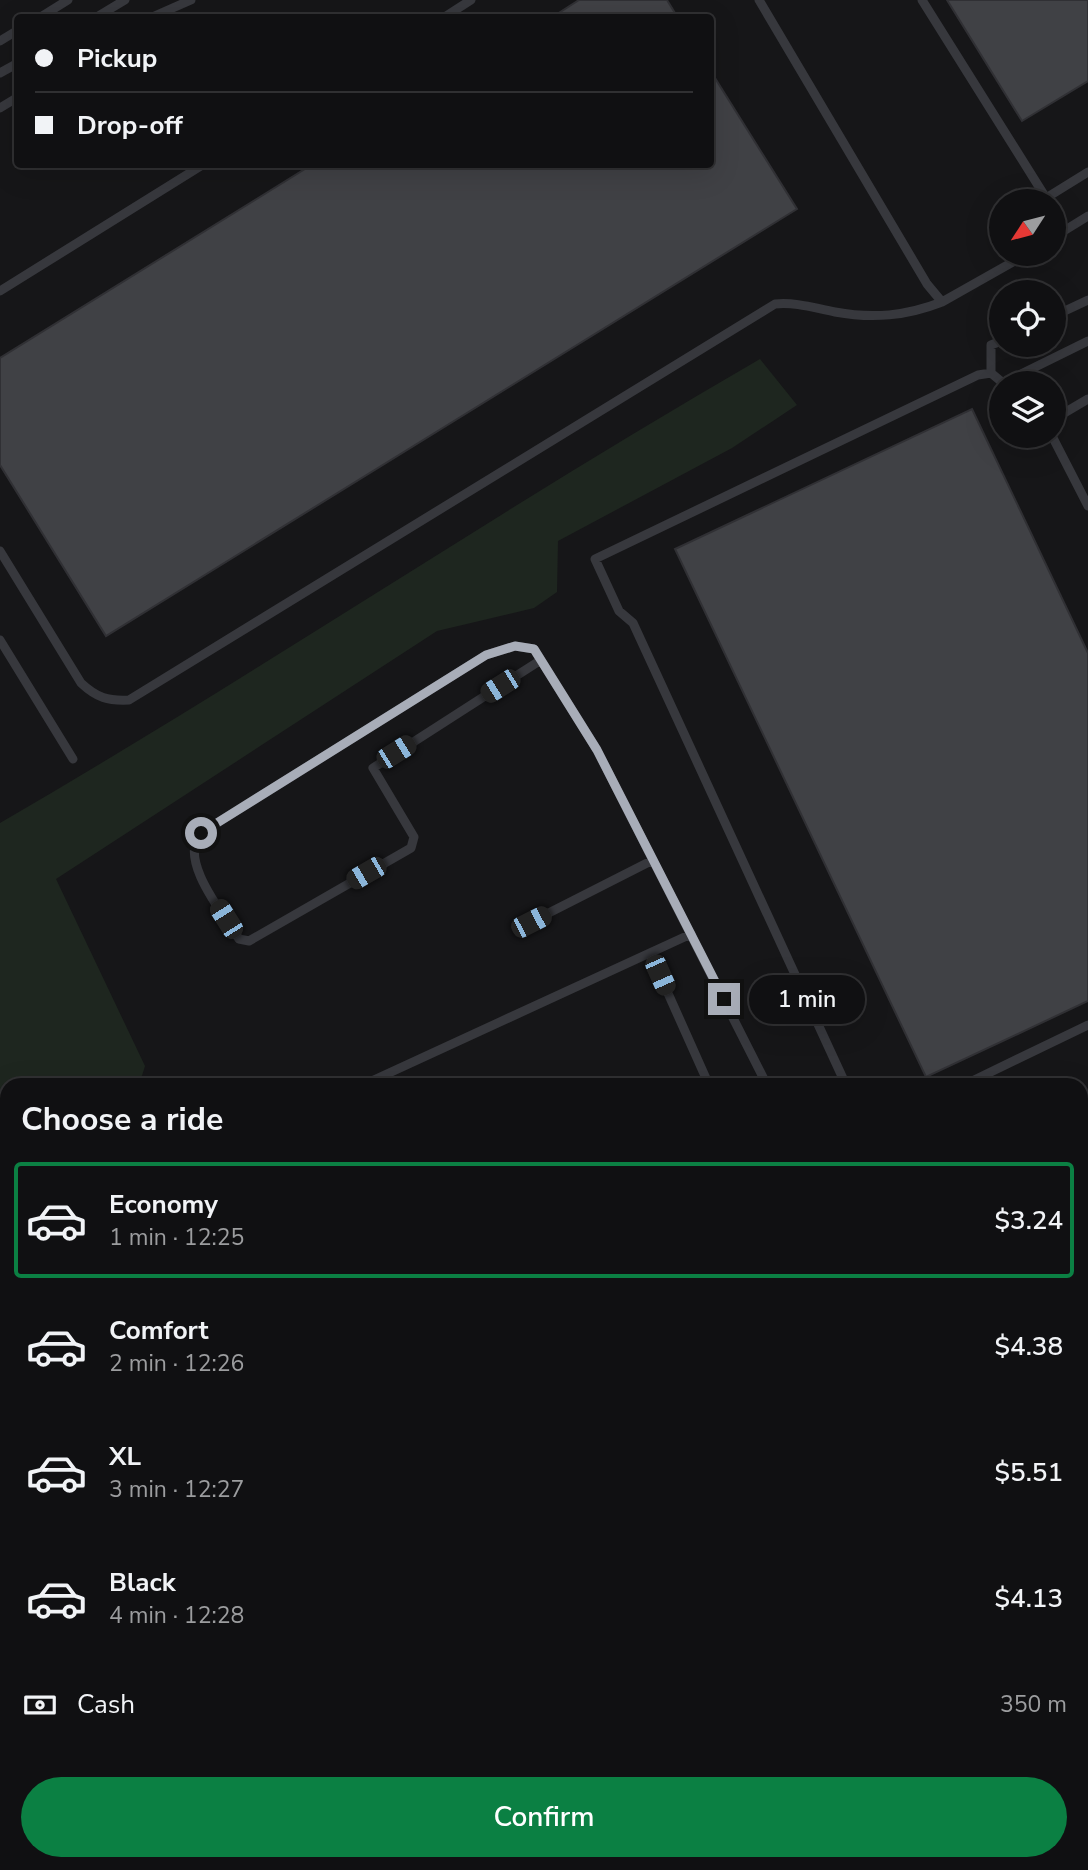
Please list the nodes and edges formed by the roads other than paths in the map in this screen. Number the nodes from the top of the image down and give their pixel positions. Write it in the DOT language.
graph roads {
  1 [pos="68,0"];
  2 [pos="125,0"];
  3 [pos="191,0"];
  4 [pos="471,0"];
  5 [pos="760,0"];
  6 [pos="922,0"];
  7 [pos="45,14"];
  8 [pos="102,14"];
  9 [pos="159,14"];
  10 [pos="449,14"];
  11 [pos="198,168"];
  12 [pos="1088,172"];
  13 [pos="1088,216"];
  14 [pos="1066,230"];
  15 [pos="1006,266"];
  16 [pos="0,291"];
  17 [pos="1088,300"];
  18 [pos="942,302"];
  19 [pos="1066,310"];
  20 [pos="1088,341"];
  21 [pos="1027,371"];
  22 [pos="989,373"];
  23 [pos="1088,399"];
  24 [pos="1066,412"];
  25 [pos="1058,448"];
  26 [pos="1088,506"];
  27 [pos="0,551"];
  28 [pos="0,639"];
  29 [pos="541,660"];
  30 [pos="74,760"];
  31 [pos="653,860"];
  32 [pos="531,922"];
  33 [pos="691,934"];
  34 [pos="650,953"];
  35 [pos="1088,1026"];
  36 [pos="378,1078"];
  37 [pos="706,1078"];
  38 [pos="763,1078"];
  39 [pos="843,1078"];
  40 [pos="979,1078"];
  1 -- 7 [label="lane"];
  2 -- 8 [label="lane"];
  3 -- 9 [label="lane"];
  4 -- 10 [label="lane"];
  5 -- 18 [label="lane"];
  6 -- 12 [label="lane"];
  11 -- 16 [label="lane"];
  13 -- 14 [label="lane"];
  15 -- 18 [label="lane"];
  17 -- 19 [label="lane"];
  18 -- 27 [label="lane"];
  20 -- 21 [label="lane"];
  22 -- 39 [label="lane"];
  23 -- 24 [label="lane"];
  25 -- 26 [label="lane"];
  28 -- 30 [label="lane"];
  29 -- 29 [label="lane"];
  29 -- 31 [label="lane"];
  31 -- 32 [label="lane"];
  31 -- 33 [label="lane"];
  33 -- 34 [label="lane"];
  33 -- 38 [label="lane"];
  34 -- 36 [label="lane"];
  34 -- 37 [label="lane"];
  35 -- 40 [label="lane"];
}
